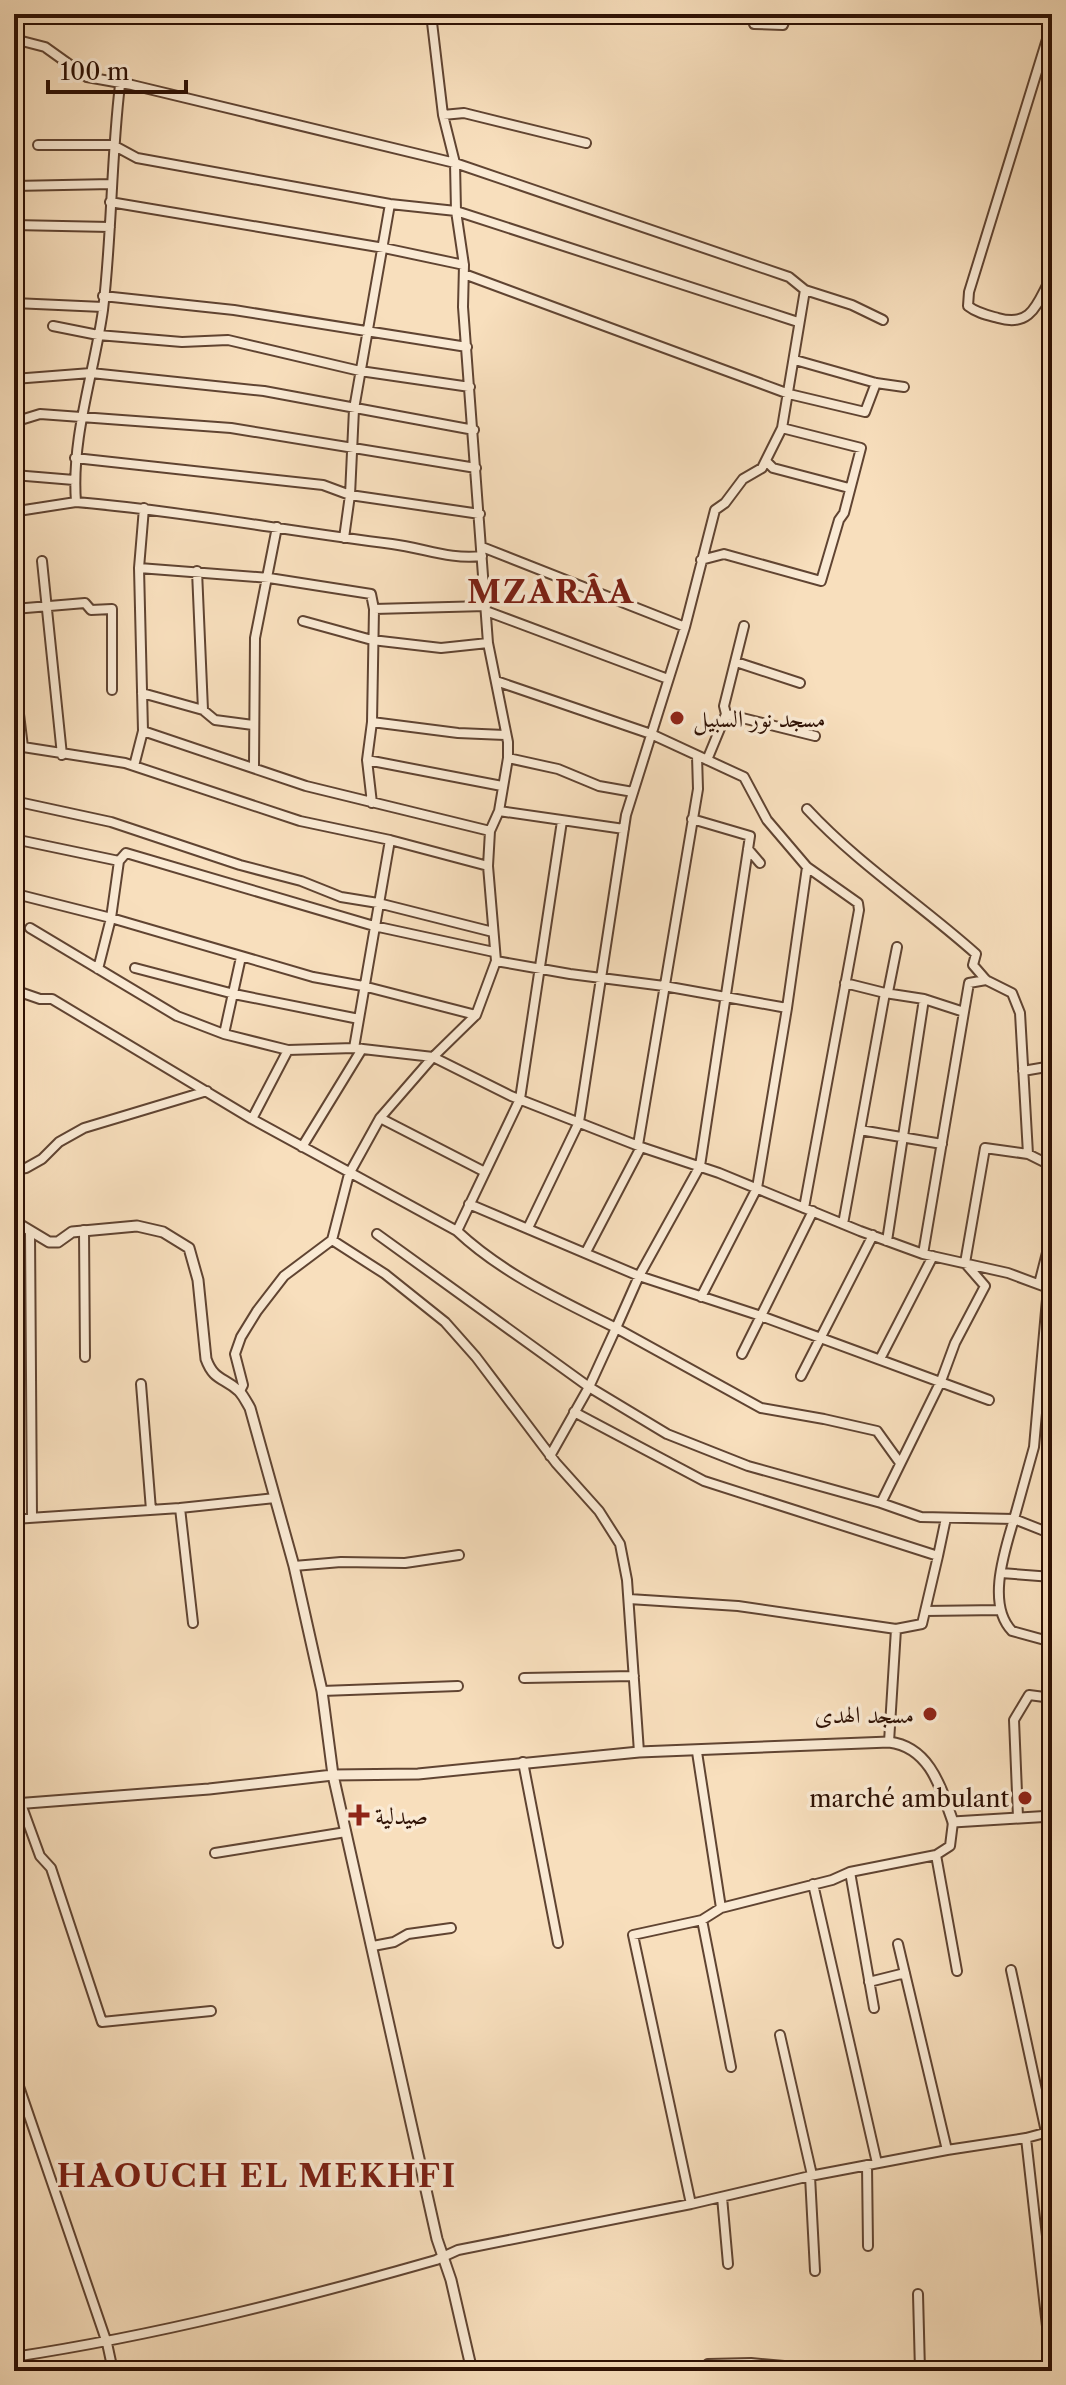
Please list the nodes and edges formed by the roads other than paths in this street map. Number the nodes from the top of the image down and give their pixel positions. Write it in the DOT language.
graph roads {
  1 [pos="431,14"];
  2 [pos="751,14"];
  3 [pos="787,14"];
  4 [pos="1052,23"];
  5 [pos="14,39"];
  6 [pos="120,85"];
  7 [pos="443,115"];
  8 [pos="586,143"];
  9 [pos="38,145"];
  10 [pos="113,145"];
  11 [pos="455,163"];
  12 [pos="112,184"];
  13 [pos="14,186"];
  14 [pos="110,202"];
  15 [pos="390,204"];
  16 [pos="456,211"];
  17 [pos="14,225"];
  18 [pos="110,227"];
  19 [pos="384,248"];
  20 [pos="464,270"];
  21 [pos="1052,276"];
  22 [pos="805,290"];
  23 [pos="103,296"];
  24 [pos="14,303"];
  25 [pos="103,307"];
  26 [pos="883,320"];
  27 [pos="798,322"];
  28 [pos="53,326"];
  29 [pos="368,333"];
  30 [pos="98,335"];
  31 [pos="467,347"];
  32 [pos="795,360"];
  33 [pos="360,371"];
  34 [pos="91,373"];
  35 [pos="14,379"];
  36 [pos="876,383"];
  37 [pos="470,387"];
  38 [pos="904,387"];
  39 [pos="789,394"];
  40 [pos="354,409"];
  41 [pos="83,416"];
  42 [pos="14,422"];
  43 [pos="782,428"];
  44 [pos="474,430"];
  45 [pos="351,448"];
  46 [pos="75,458"];
  47 [pos="767,462"];
  48 [pos="476,468"];
  49 [pos="14,475"];
  50 [pos="74,480"];
  51 [pos="849,488"];
  52 [pos="350,495"];
  53 [pos="76,502"];
  54 [pos="144,508"];
  55 [pos="480,514"];
  56 [pos="18,522"];
  57 [pos="277,527"];
  58 [pos="344,538"];
  59 [pos="482,552"];
  60 [pos="701,560"];
  61 [pos="42,561"];
  62 [pos="139,568"];
  63 [pos="197,571"];
  64 [pos="269,578"];
  65 [pos="46,606"];
  66 [pos="14,609"];
  67 [pos="379,609"];
  68 [pos="486,609"];
  69 [pos="303,621"];
  70 [pos="744,626"];
  71 [pos="685,627"];
  72 [pos="372,640"];
  73 [pos="488,643"];
  74 [pos="736,662"];
  75 [pos="14,673"];
  76 [pos="668,679"];
  77 [pos="496,681"];
  78 [pos="800,683"];
  79 [pos="112,690"];
  80 [pos="142,693"];
  81 [pos="203,710"];
  82 [pos="726,714"];
  83 [pos="372,722"];
  84 [pos="253,725"];
  85 [pos="143,731"];
  86 [pos="651,734"];
  87 [pos="505,735"];
  88 [pos="815,736"];
  89 [pos="62,755"];
  90 [pos="697,756"];
  91 [pos="508,758"];
  92 [pos="367,760"];
  93 [pos="707,760"];
  94 [pos="134,766"];
  95 [pos="254,766"];
  96 [pos="502,786"];
  97 [pos="633,792"];
  98 [pos="14,801"];
  99 [pos="372,803"];
  100 [pos="807,809"];
  101 [pos="499,811"];
  102 [pos="692,819"];
  103 [pos="562,821"];
  104 [pos="624,829"];
  105 [pos="490,831"];
  106 [pos="14,839"];
  107 [pos="390,840"];
  108 [pos="748,849"];
  109 [pos="119,861"];
  110 [pos="760,863"];
  111 [pos="488,866"];
  112 [pos="807,867"];
  113 [pos="24,896"];
  114 [pos="378,903"];
  115 [pos="111,918"];
  116 [pos="374,926"];
  117 [pos="30,928"];
  118 [pos="493,932"];
  119 [pos="897,947"];
  120 [pos="241,957"];
  121 [pos="495,957"];
  122 [pos="135,968"];
  123 [pos="98,969"];
  124 [pos="538,969"];
  125 [pos="601,977"];
  126 [pos="986,980"];
  127 [pos="845,983"];
  128 [pos="363,986"];
  129 [pos="664,986"];
  130 [pos="14,990"];
  131 [pos="887,992"];
  132 [pos="234,994"];
  133 [pos="726,998"];
  134 [pos="924,999"];
  135 [pos="787,1008"];
  136 [pos="964,1012"];
  137 [pos="476,1015"];
  138 [pos="359,1019"];
  139 [pos="224,1034"];
  140 [pos="358,1049"];
  141 [pos="288,1050"];
  142 [pos="433,1057"];
  143 [pos="1052,1066"];
  144 [pos="1023,1071"];
  145 [pos="207,1091"];
  146 [pos="520,1099"];
  147 [pos="380,1118"];
  148 [pos="252,1119"];
  149 [pos="579,1122"];
  150 [pos="860,1130"];
  151 [pos="904,1137"];
  152 [pos="942,1144"];
  153 [pos="640,1146"];
  154 [pos="302,1147"];
  155 [pos="1028,1154"];
  156 [pos="700,1166"];
  157 [pos="1052,1166"];
  158 [pos="14,1170"];
  159 [pos="485,1172"];
  160 [pos="349,1174"];
  161 [pos="757,1188"];
  162 [pos="469,1204"];
  163 [pos="808,1209"];
  164 [pos="14,1221"];
  165 [pos="843,1224"];
  166 [pos="528,1228"];
  167 [pos="84,1230"];
  168 [pos="457,1231"];
  169 [pos="30,1233"];
  170 [pos="1052,1233"];
  171 [pos="377,1234"];
  172 [pos="873,1235"];
  173 [pos="332,1240"];
  174 [pos="887,1241"];
  175 [pos="586,1252"];
  176 [pos="923,1254"];
  177 [pos="933,1256"];
  178 [pos="965,1263"];
  179 [pos="639,1276"];
  180 [pos="1046,1287"];
  181 [pos="701,1297"];
  182 [pos="761,1316"];
  183 [pos="616,1328"];
  184 [pos="820,1339"];
  185 [pos="742,1354"];
  186 [pos="85,1357"];
  187 [pos="880,1359"];
  188 [pos="801,1376"];
  189 [pos="941,1381"];
  190 [pos="141,1384"];
  191 [pos="589,1387"];
  192 [pos="240,1391"];
  193 [pos="989,1400"];
  194 [pos="574,1412"];
  195 [pos="550,1456"];
  196 [pos="900,1463"];
  197 [pos="275,1498"];
  198 [pos="881,1503"];
  199 [pos="180,1508"];
  200 [pos="151,1510"];
  201 [pos="32,1517"];
  202 [pos="946,1518"];
  203 [pos="14,1519"];
  204 [pos="1014,1519"];
  205 [pos="1052,1534"];
  206 [pos="459,1555"];
  207 [pos="938,1556"];
  208 [pos="294,1566"];
  209 [pos="1001,1573"];
  210 [pos="1052,1577"];
  211 [pos="629,1599"];
  212 [pos="1000,1610"];
  213 [pos="925,1611"];
  214 [pos="193,1623"];
  215 [pos="896,1629"];
  216 [pos="1052,1642"];
  217 [pos="634,1676"];
  218 [pos="524,1678"];
  219 [pos="458,1686"];
  220 [pos="322,1691"];
  221 [pos="1052,1698"];
  222 [pos="889,1742"];
  223 [pos="639,1752"];
  224 [pos="697,1752"];
  225 [pos="523,1762"];
  226 [pos="333,1775"];
  227 [pos="18,1804"];
  228 [pos="1052,1816"];
  229 [pos="1018,1817"];
  230 [pos="953,1822"];
  231 [pos="346,1832"];
  232 [pos="215,1853"];
  233 [pos="936,1855"];
  234 [pos="850,1872"];
  235 [pos="813,1884"];
  236 [pos="721,1908"];
  237 [pos="702,1920"];
  238 [pos="451,1928"];
  239 [pos="558,1943"];
  240 [pos="898,1944"];
  241 [pos="373,1946"];
  242 [pos="1011,1970"];
  243 [pos="957,1971"];
  244 [pos="905,1973"];
  245 [pos="869,1982"];
  246 [pos="874,2008"];
  247 [pos="211,2011"];
  248 [pos="780,2035"];
  249 [pos="731,2067"];
  250 [pos="14,2072"];
  251 [pos="1049,2132"];
  252 [pos="1026,2138"];
  253 [pos="947,2150"];
  254 [pos="877,2163"];
  255 [pos="867,2165"];
  256 [pos="811,2176"];
  257 [pos="722,2197"];
  258 [pos="691,2204"];
  259 [pos="868,2246"];
  260 [pos="443,2257"];
  261 [pos="728,2264"];
  262 [pos="815,2271"];
  263 [pos="918,2294"];
  264 [pos="107,2343"];
  265 [pos="14,2357"];
  266 [pos="113,2371"];
  267 [pos="472,2371"];
  268 [pos="705,2371"];
  269 [pos="841,2371"];
  270 [pos="920,2371"];
  271 [pos="1052,2371"];
  1 -- 7 [label="street"];
  2 -- 3 [label="street"];
  4 -- 21 [label="street"];
  5 -- 6 [label="street"];
  6 -- 10 [label="street"];
  6 -- 11 [label="street"];
  7 -- 8 [label="street"];
  7 -- 11 [label="street"];
  9 -- 10 [label="street"];
  10 -- 12 [label="street"];
  10 -- 15 [label="street"];
  11 -- 16 [label="street"];
  11 -- 22 [label="street"];
  12 -- 13 [label="street"];
  12 -- 14 [label="street"];
  14 -- 18 [label="street"];
  14 -- 19 [label="street"];
  15 -- 16 [label="street"];
  15 -- 19 [label="street"];
  16 -- 20 [label="street"];
  16 -- 27 [label="street"];
  17 -- 18 [label="street"];
  18 -- 23 [label="street"];
  19 -- 20 [label="street"];
  19 -- 29 [label="street"];
  20 -- 31 [label="street"];
  20 -- 39 [label="street"];
  22 -- 26 [label="street"];
  22 -- 27 [label="street"];
  23 -- 25 [label="street"];
  23 -- 29 [label="street"];
  24 -- 25 [label="street"];
  25 -- 30 [label="street"];
  27 -- 32 [label="street"];
  28 -- 30 [label="street"];
  29 -- 31 [label="street"];
  29 -- 33 [label="street"];
  30 -- 33 [label="street"];
  30 -- 34 [label="street"];
  31 -- 37 [label="street"];
  32 -- 36 [label="street"];
  32 -- 39 [label="street"];
  33 -- 37 [label="street"];
  33 -- 40 [label="street"];
  34 -- 35 [label="street"];
  34 -- 40 [label="street"];
  34 -- 41 [label="street"];
  36 -- 38 [label="street"];
  36 -- 39 [label="street"];
  37 -- 44 [label="street"];
  39 -- 43 [label="street"];
  40 -- 44 [label="street"];
  40 -- 45 [label="street"];
  41 -- 42 [label="street"];
  41 -- 45 [label="street"];
  41 -- 46 [label="street"];
  43 -- 47 [label="street"];
  43 -- 51 [label="street"];
  44 -- 48 [label="street"];
  45 -- 48 [label="street"];
  45 -- 52 [label="street"];
  46 -- 50 [label="street"];
  46 -- 52 [label="street"];
  47 -- 51 [label="street"];
  47 -- 60 [label="street"];
  48 -- 55 [label="street"];
  49 -- 50 [label="street"];
  50 -- 53 [label="street"];
  51 -- 60 [label="street"];
  52 -- 55 [label="street"];
  52 -- 58 [label="street"];
  53 -- 54 [label="street"];
  53 -- 56 [label="street"];
  54 -- 57 [label="street"];
  54 -- 62 [label="street"];
  55 -- 59 [label="street"];
  57 -- 58 [label="street"];
  57 -- 64 [label="street"];
  58 -- 59 [label="street"];
  59 -- 68 [label="street"];
  59 -- 71 [label="street"];
  60 -- 71 [label="street"];
  61 -- 65 [label="street"];
  62 -- 63 [label="street"];
  62 -- 80 [label="street"];
  63 -- 64 [label="street"];
  63 -- 81 [label="street"];
  64 -- 67 [label="street"];
  64 -- 84 [label="street"];
  65 -- 66 [label="street"];
  65 -- 79 [label="street"];
  65 -- 89 [label="street"];
  67 -- 68 [label="street"];
  67 -- 72 [label="street"];
  68 -- 73 [label="street"];
  68 -- 76 [label="street"];
  69 -- 72 [label="street"];
  70 -- 74 [label="street"];
  71 -- 76 [label="street"];
  72 -- 73 [label="street"];
  72 -- 83 [label="street"];
  73 -- 77 [label="street"];
  74 -- 78 [label="street"];
  74 -- 82 [label="street"];
  75 -- 89 [label="street"];
  76 -- 86 [label="street"];
  77 -- 86 [label="street"];
  77 -- 87 [label="street"];
  80 -- 81 [label="street"];
  80 -- 85 [label="street"];
  81 -- 84 [label="street"];
  82 -- 88 [label="street"];
  82 -- 93 [label="street"];
  83 -- 87 [label="street"];
  83 -- 92 [label="street"];
  84 -- 95 [label="street"];
  85 -- 94 [label="street"];
  85 -- 95 [label="street"];
  86 -- 90 [label="street"];
  86 -- 97 [label="street"];
  87 -- 91 [label="street"];
  89 -- 94 [label="street"];
  90 -- 93 [label="street"];
  90 -- 102 [label="street"];
  91 -- 96 [label="street"];
  91 -- 97 [label="street"];
  92 -- 96 [label="street"];
  92 -- 99 [label="street"];
  93 -- 112 [label="street"];
  94 -- 107 [label="street"];
  95 -- 99 [label="street"];
  96 -- 101 [label="street"];
  97 -- 104 [label="street"];
  98 -- 114 [label="street"];
  99 -- 105 [label="street"];
  100 -- 126 [label="street"];
  101 -- 103 [label="street"];
  101 -- 105 [label="street"];
  102 -- 108 [label="street"];
  102 -- 129 [label="street"];
  103 -- 104 [label="street"];
  103 -- 124 [label="street"];
  104 -- 125 [label="street"];
  105 -- 111 [label="street"];
  106 -- 109 [label="street"];
  107 -- 111 [label="street"];
  107 -- 114 [label="street"];
  108 -- 110 [label="street"];
  108 -- 133 [label="street"];
  109 -- 115 [label="street"];
  109 -- 116 [label="street"];
  111 -- 118 [label="street"];
  112 -- 127 [label="street"];
  112 -- 135 [label="street"];
  113 -- 115 [label="street"];
  114 -- 116 [label="street"];
  114 -- 118 [label="street"];
  115 -- 120 [label="street"];
  115 -- 123 [label="street"];
  116 -- 121 [label="street"];
  116 -- 128 [label="street"];
  117 -- 123 [label="street"];
  118 -- 121 [label="street"];
  119 -- 131 [label="street"];
  120 -- 128 [label="street"];
  120 -- 132 [label="street"];
  121 -- 124 [label="street"];
  121 -- 137 [label="street"];
  122 -- 132 [label="street"];
  123 -- 139 [label="street"];
  124 -- 125 [label="street"];
  124 -- 146 [label="street"];
  125 -- 129 [label="street"];
  125 -- 149 [label="street"];
  126 -- 136 [label="street"];
  126 -- 144 [label="street"];
  127 -- 131 [label="street"];
  127 -- 163 [label="street"];
  128 -- 137 [label="street"];
  128 -- 138 [label="street"];
  129 -- 133 [label="street"];
  129 -- 153 [label="street"];
  130 -- 145 [label="street"];
  131 -- 134 [label="street"];
  131 -- 150 [label="street"];
  132 -- 138 [label="street"];
  132 -- 139 [label="street"];
  133 -- 135 [label="street"];
  133 -- 156 [label="street"];
  134 -- 136 [label="street"];
  134 -- 151 [label="street"];
  135 -- 161 [label="street"];
  136 -- 152 [label="street"];
  137 -- 142 [label="street"];
  138 -- 140 [label="street"];
  139 -- 141 [label="street"];
  140 -- 141 [label="street"];
  140 -- 142 [label="street"];
  140 -- 154 [label="street"];
  141 -- 148 [label="street"];
  142 -- 146 [label="street"];
  142 -- 147 [label="street"];
  143 -- 144 [label="street"];
  144 -- 155 [label="street"];
  145 -- 148 [label="street"];
  145 -- 158 [label="street"];
  146 -- 149 [label="street"];
  146 -- 159 [label="street"];
  147 -- 159 [label="street"];
  147 -- 160 [label="street"];
  148 -- 154 [label="street"];
  149 -- 153 [label="street"];
  149 -- 166 [label="street"];
  150 -- 151 [label="street"];
  150 -- 165 [label="street"];
  151 -- 152 [label="street"];
  151 -- 174 [label="street"];
  152 -- 176 [label="street"];
  153 -- 156 [label="street"];
  153 -- 175 [label="street"];
  154 -- 160 [label="street"];
  155 -- 157 [label="street"];
  155 -- 178 [label="street"];
  156 -- 161 [label="street"];
  156 -- 179 [label="street"];
  159 -- 162 [label="street"];
  160 -- 168 [label="street"];
  160 -- 173 [label="street"];
  161 -- 163 [label="street"];
  161 -- 181 [label="street"];
  162 -- 166 [label="street"];
  162 -- 168 [label="street"];
  163 -- 165 [label="street"];
  163 -- 182 [label="street"];
  164 -- 169 [label="street"];
  165 -- 172 [label="street"];
  166 -- 175 [label="street"];
  167 -- 169 [label="street"];
  167 -- 186 [label="street"];
  167 -- 192 [label="street"];
  168 -- 183 [label="street"];
  169 -- 201 [label="street"];
  170 -- 180 [label="street"];
  171 -- 191 [label="street"];
  172 -- 174 [label="street"];
  172 -- 184 [label="street"];
  173 -- 192 [label="street"];
  173 -- 195 [label="street"];
  174 -- 176 [label="street"];
  175 -- 179 [label="street"];
  176 -- 177 [label="street"];
  177 -- 178 [label="street"];
  177 -- 187 [label="street"];
  178 -- 180 [label="street"];
  178 -- 189 [label="street"];
  179 -- 181 [label="street"];
  179 -- 183 [label="street"];
  180 -- 204 [label="street"];
  181 -- 182 [label="street"];
  182 -- 184 [label="street"];
  182 -- 185 [label="street"];
  183 -- 191 [label="street"];
  183 -- 196 [label="street"];
  184 -- 187 [label="street"];
  184 -- 188 [label="street"];
  187 -- 189 [label="street"];
  189 -- 193 [label="street"];
  189 -- 196 [label="street"];
  190 -- 200 [label="street"];
  191 -- 194 [label="street"];
  191 -- 198 [label="street"];
  192 -- 197 [label="street"];
  194 -- 195 [label="street"];
  194 -- 207 [label="street"];
  195 -- 211 [label="street"];
  196 -- 198 [label="street"];
  197 -- 199 [label="street"];
  197 -- 208 [label="street"];
  198 -- 202 [label="street"];
  199 -- 200 [label="street"];
  199 -- 214 [label="street"];
  200 -- 201 [label="street"];
  201 -- 203 [label="street"];
  202 -- 204 [label="street"];
  202 -- 207 [label="street"];
  204 -- 205 [label="street"];
  204 -- 209 [label="street"];
  206 -- 208 [label="street"];
  207 -- 213 [label="street"];
  208 -- 220 [label="street"];
  209 -- 210 [label="street"];
  209 -- 212 [label="street"];
  211 -- 215 [label="street"];
  211 -- 217 [label="street"];
  212 -- 213 [label="street"];
  212 -- 216 [label="street"];
  213 -- 215 [label="street"];
  215 -- 222 [label="street"];
  217 -- 218 [label="street"];
  217 -- 223 [label="street"];
  219 -- 220 [label="street"];
  220 -- 226 [label="street"];
  221 -- 229 [label="street"];
  222 -- 224 [label="street"];
  222 -- 230 [label="street"];
  223 -- 224 [label="street"];
  223 -- 225 [label="street"];
  224 -- 236 [label="street"];
  225 -- 226 [label="street"];
  225 -- 239 [label="street"];
  226 -- 227 [label="street"];
  226 -- 231 [label="street"];
  227 -- 247 [label="street"];
  228 -- 229 [label="street"];
  229 -- 230 [label="street"];
  230 -- 233 [label="street"];
  231 -- 232 [label="street"];
  231 -- 241 [label="street"];
  233 -- 234 [label="street"];
  233 -- 243 [label="street"];
  234 -- 235 [label="street"];
  234 -- 245 [label="street"];
  235 -- 236 [label="street"];
  235 -- 254 [label="street"];
  236 -- 237 [label="street"];
  237 -- 249 [label="street"];
  237 -- 258 [label="street"];
  238 -- 241 [label="street"];
  240 -- 244 [label="street"];
  241 -- 260 [label="street"];
  242 -- 251 [label="street"];
  244 -- 245 [label="street"];
  244 -- 253 [label="street"];
  245 -- 246 [label="street"];
  248 -- 256 [label="street"];
  250 -- 264 [label="street"];
  251 -- 252 [label="street"];
  252 -- 253 [label="street"];
  252 -- 271 [label="street"];
  253 -- 254 [label="street"];
  254 -- 255 [label="street"];
  255 -- 256 [label="street"];
  255 -- 259 [label="street"];
  256 -- 257 [label="street"];
  256 -- 262 [label="street"];
  257 -- 258 [label="street"];
  257 -- 261 [label="street"];
  258 -- 260 [label="street"];
  260 -- 264 [label="street"];
  260 -- 267 [label="street"];
  263 -- 270 [label="street"];
  264 -- 265 [label="street"];
  264 -- 266 [label="street"];
  268 -- 269 [label="street"];
}
